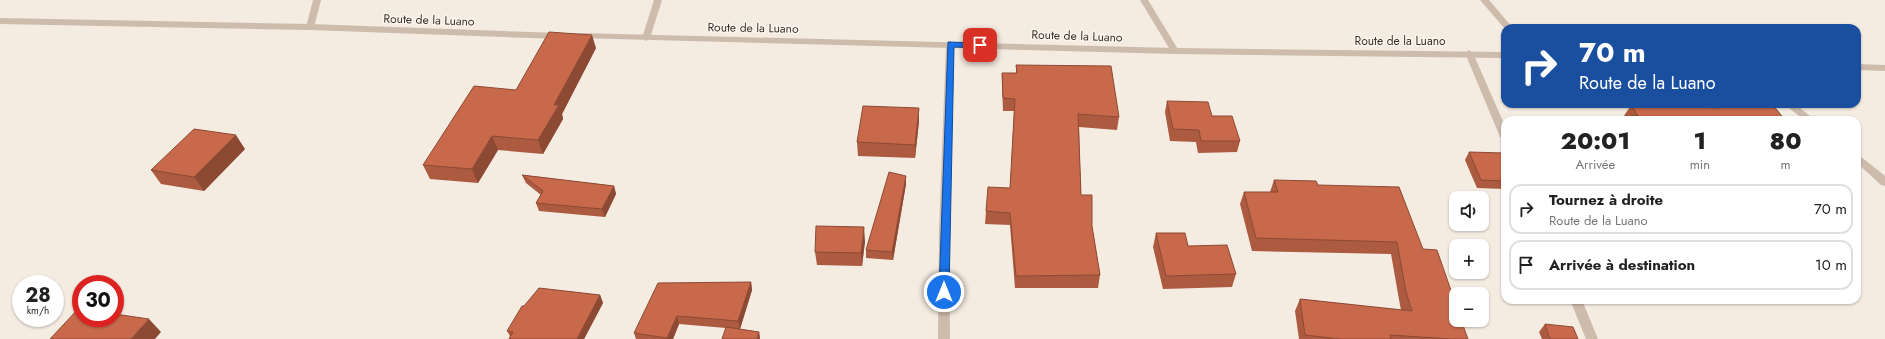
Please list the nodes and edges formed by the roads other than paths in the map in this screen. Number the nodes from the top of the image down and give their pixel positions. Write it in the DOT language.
graph roads {
  1 [pos="317,0"];
  2 [pos="658,0"];
  3 [pos="1144,0"];
  4 [pos="1484,0"];
  5 [pos="0,21"];
  6 [pos="1505,24"];
  7 [pos="310,27"];
  8 [pos="646,38"];
  9 [pos="950,44"];
  10 [pos="1175,51"];
  11 [pos="1469,53"];
  12 [pos="1501,54"];
  13 [pos="1861,67"];
  14 [pos="1885,68"];
  15 [pos="1794,108"];
  16 [pos="1805,116"];
  17 [pos="1501,128"];
  18 [pos="1861,161"];
  19 [pos="1885,182"];
  20 [pos="1578,304"];
  21 [pos="944,339"];
  22 [pos="1592,339"];
  1 -- 7 [label="street"];
  2 -- 8 [label="street"];
  3 -- 10 [label="street"];
  4 -- 6 [label="street"];
  5 -- 7 [label="street, Route de la Luano"];
  7 -- 8 [label="street, Route de la Luano"];
  8 -- 9 [label="street, Route de la Luano"];
  9 -- 10 [label="street, Route de la Luano"];
  9 -- 21 [label="street"];
  10 -- 11 [label="street, Route de la Luano"];
  11 -- 12 [label="street, Route de la Luano"];
  11 -- 17 [label="street"];
  13 -- 14 [label="street"];
  15 -- 16 [label="street"];
  18 -- 19 [label="street"];
  20 -- 22 [label="street"];
}
